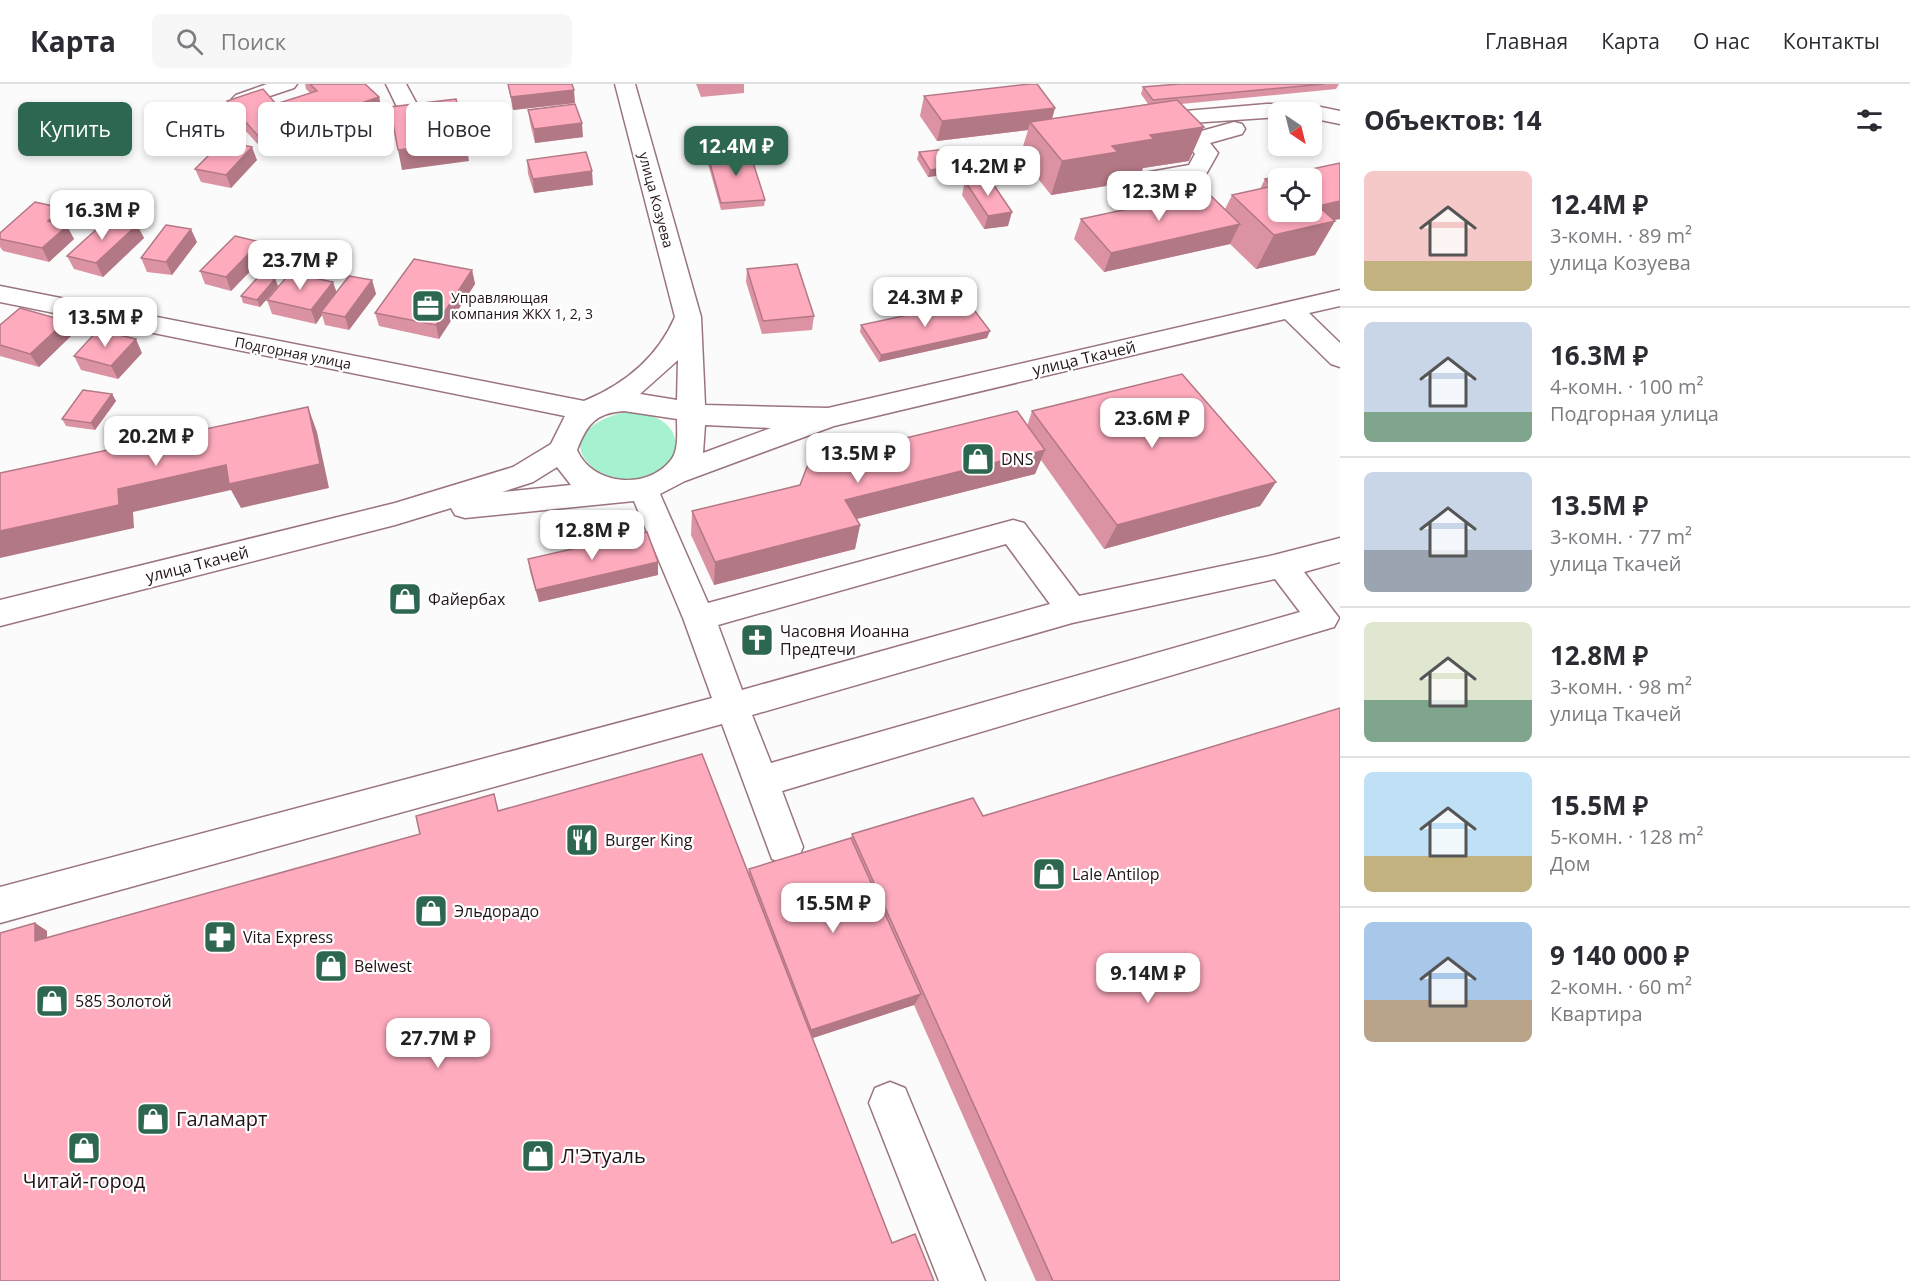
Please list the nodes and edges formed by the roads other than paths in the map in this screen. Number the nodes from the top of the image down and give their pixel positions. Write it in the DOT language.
graph roads {
  1 [pos="287,84"];
  2 [pos="396,84"];
  3 [pos="624,84"];
  4 [pos="243,99"];
  5 [pos="406,104"];
  6 [pos="1136,110"];
  7 [pos="1262,111"];
  8 [pos="1340,118"];
  9 [pos="1162,125"];
  10 [pos="1195,140"];
  11 [pos="1152,178"];
  12 [pos="0,294"];
  13 [pos="1338,301"];
  14 [pos="1291,310"];
  15 [pos="688,317"];
  16 [pos="1340,358"];
  17 [pos="594,408"];
  18 [pos="828,418"];
  19 [pos="691,427"];
  20 [pos="562,450"];
  21 [pos="677,473"];
  22 [pos="630,489"];
  23 [pos="395,514"];
  24 [pos="1340,550"];
  25 [pos="1283,567"];
  26 [pos="1072,610"];
  27 [pos="0,613"];
  28 [pos="699,618"];
  29 [pos="731,707"];
  30 [pos="759,782"];
  31 [pos="785,847"];
  32 [pos="0,905"];
  33 [pos="890,1103"];
  34 [pos="962,1281"];
  1 -- 4 [label="street"];
  2 -- 5 [label="street"];
  3 -- 15 [label="street, улица Козуева"];
  6 -- 7 [label="street"];
  7 -- 8 [label="street"];
  7 -- 10 [label="street"];
  9 -- 10 [label="street"];
  10 -- 11 [label="street"];
  12 -- 17 [label="street, Подгорная улица"];
  13 -- 14 [label="street, улица Ткачей"];
  14 -- 16 [label="street"];
  14 -- 18 [label="street, улица Ткачей"];
  15 -- 17 [label="street"];
  15 -- 19 [label="street, улица Козуева"];
  17 -- 19 [label="street"];
  17 -- 20 [label="street"];
  18 -- 19 [label="street, улица Ткачей"];
  18 -- 21 [label="street, улица Ткачей"];
  19 -- 21 [label="street"];
  20 -- 22 [label="street"];
  20 -- 23 [label="street, улица Ткачей"];
  21 -- 22 [label="street"];
  22 -- 23 [label="street, улица Ткачей"];
  22 -- 28 [label="street"];
  23 -- 27 [label="street, улица Ткачей"];
  24 -- 25 [label="street"];
  25 -- 26 [label="street"];
  25 -- 30 [label="street"];
  26 -- 28 [label="street"];
  26 -- 29 [label="street"];
  28 -- 29 [label="street"];
  29 -- 30 [label="street"];
  29 -- 32 [label="street"];
  30 -- 31 [label="street"];
  33 -- 34 [label="street"];
}
